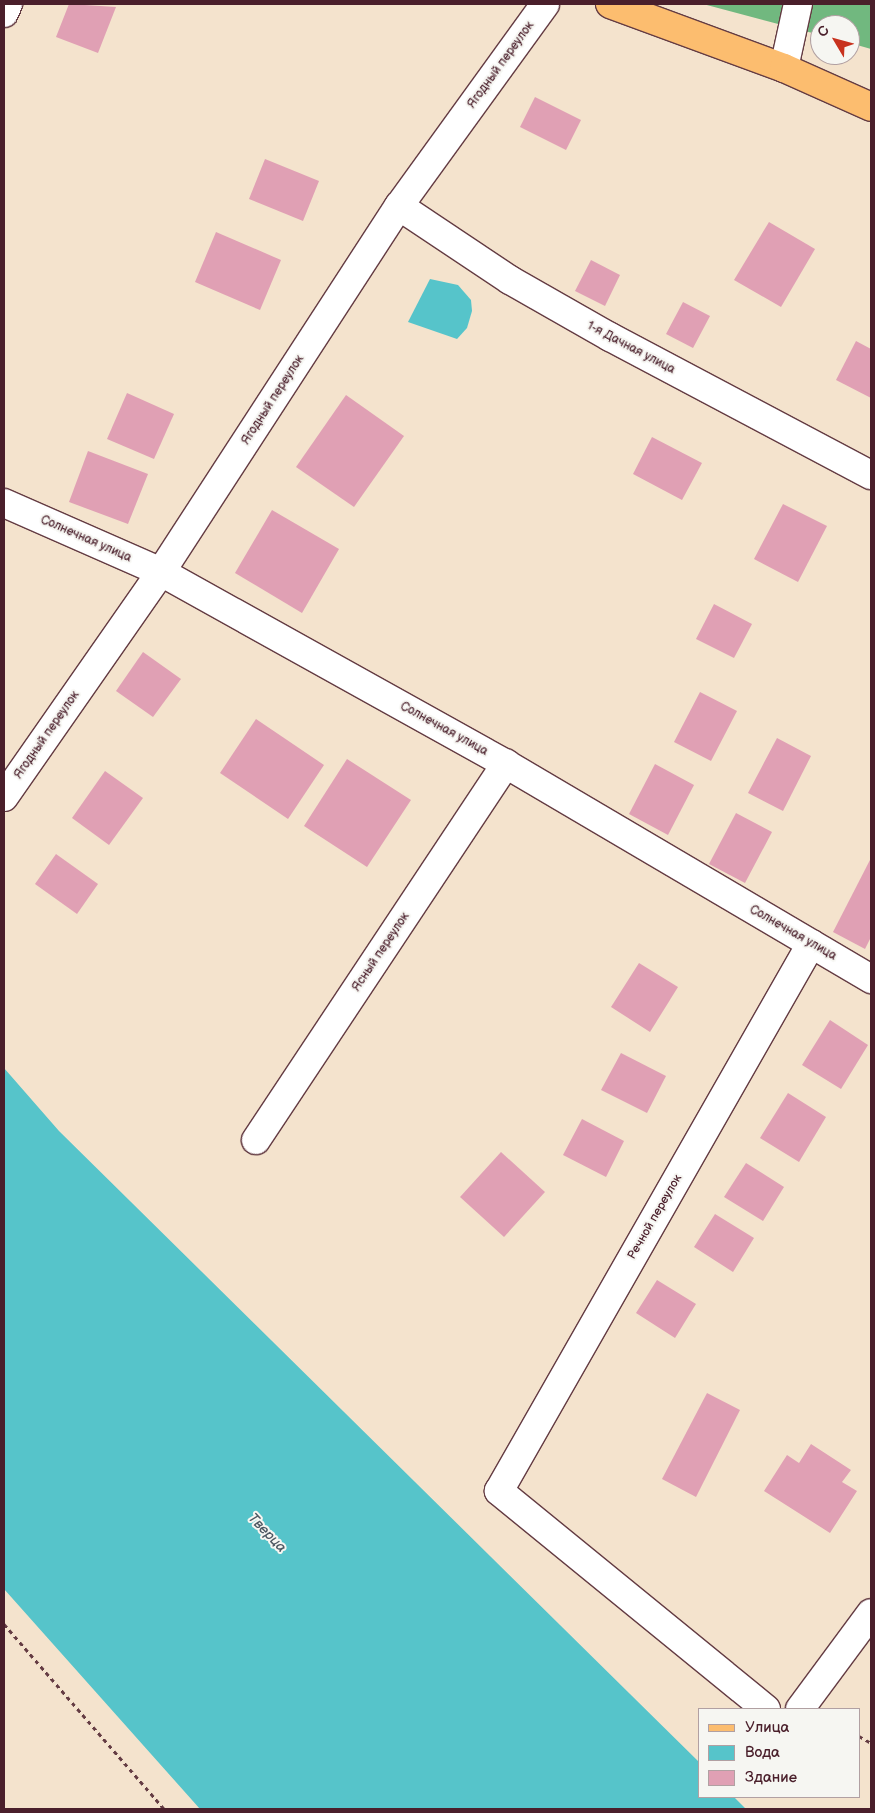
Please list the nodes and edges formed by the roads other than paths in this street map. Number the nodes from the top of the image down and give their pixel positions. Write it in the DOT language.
graph roads {
  1 [pos="8,4"];
  2 [pos="545,4"];
  3 [pos="610,4"];
  4 [pos="798,4"];
  5 [pos="4,13"];
  6 [pos="784,68"];
  7 [pos="871,107"];
  8 [pos="399,206"];
  9 [pos="871,475"];
  10 [pos="4,503"];
  11 [pos="161,572"];
  12 [pos="506,764"];
  13 [pos="4,797"];
  14 [pos="811,944"];
  15 [pos="871,979"];
  16 [pos="256,1140"];
  17 [pos="871,1613"];
  18 [pos="765,1708"];
  19 [pos="801,1708"];
  1 -- 5 [label="street"];
  2 -- 8 [label="street, Ягодный переулок"];
  3 -- 6 [label="main road"];
  4 -- 6 [label="street"];
  6 -- 7 [label="main road"];
  8 -- 9 [label="street, 1-я Дачная улица"];
  8 -- 11 [label="street, Ягодный переулок"];
  10 -- 11 [label="street, Солнечная улица"];
  11 -- 12 [label="street, Солнечная улица"];
  11 -- 13 [label="street, Ягодный переулок"];
  12 -- 14 [label="street, Солнечная улица"];
  12 -- 16 [label="street, Ясный переулок"];
  14 -- 15 [label="street, Солнечная улица"];
  14 -- 18 [label="street, Речной переулок"];
  17 -- 19 [label="street"];
}
